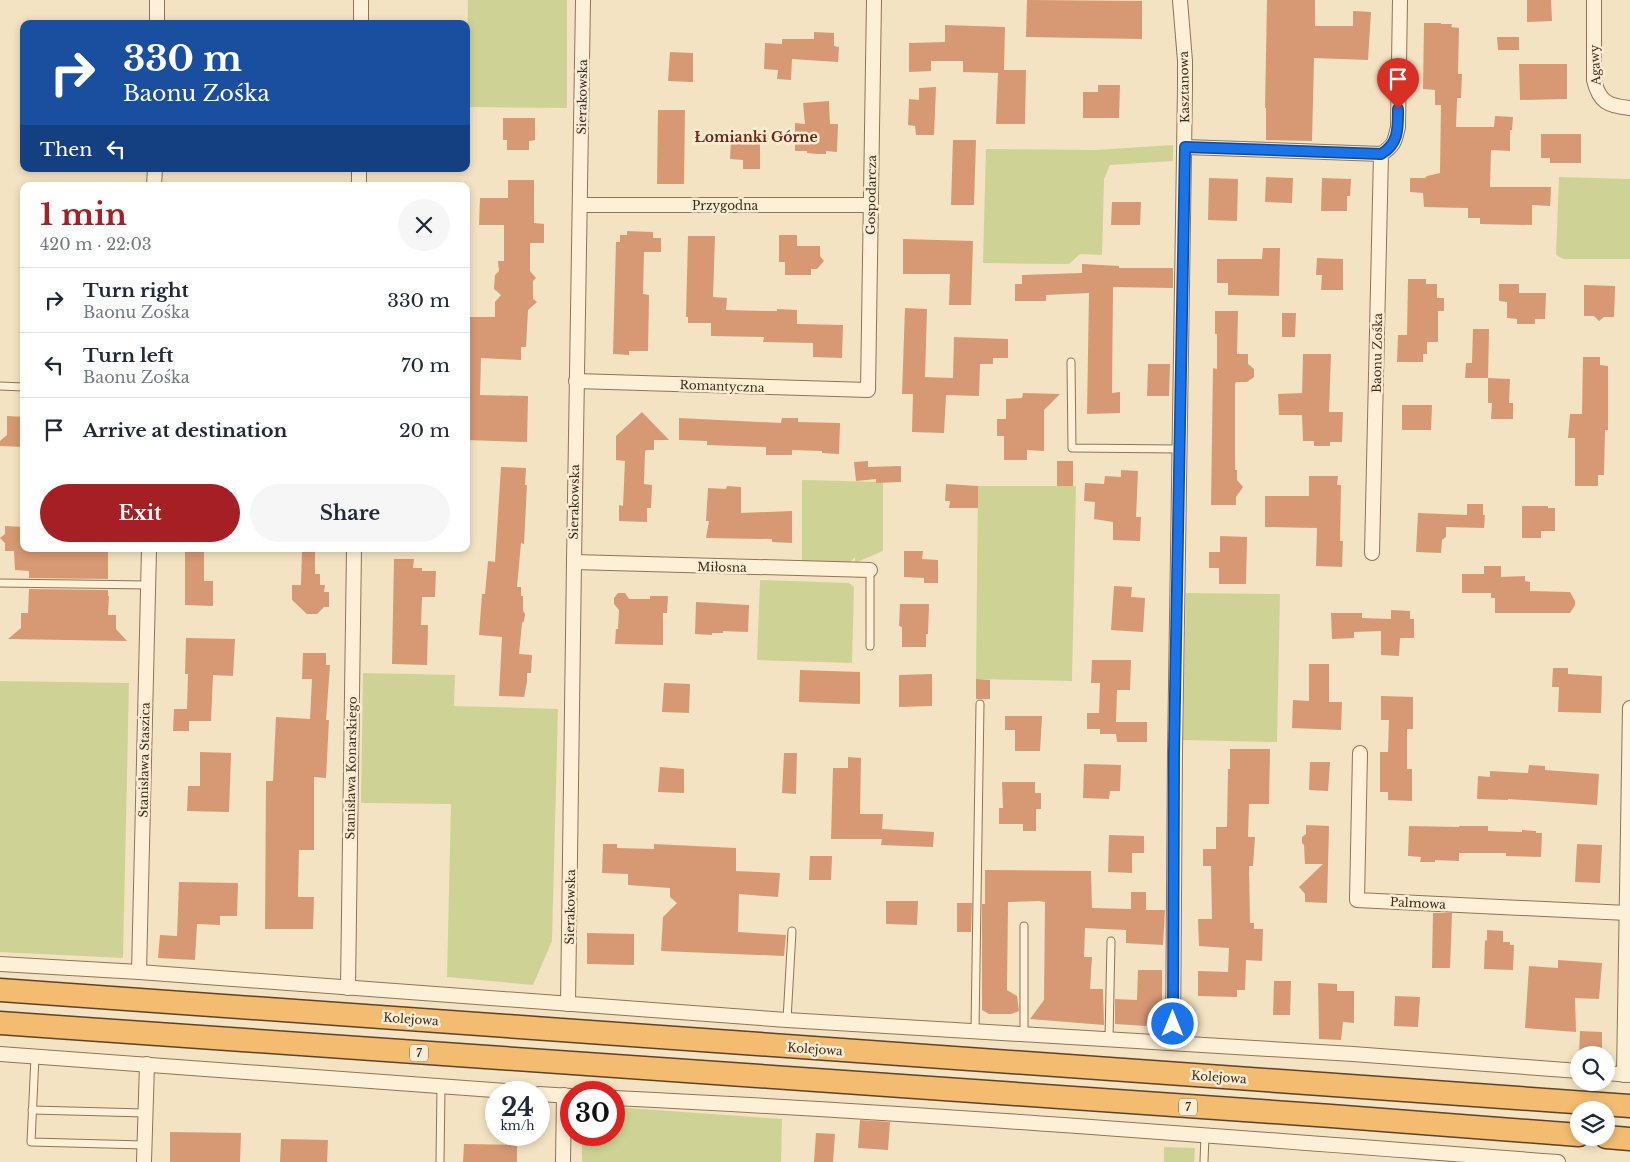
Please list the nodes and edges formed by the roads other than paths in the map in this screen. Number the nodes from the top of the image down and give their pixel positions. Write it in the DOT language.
graph roads {
  1 [pos="157,0"];
  2 [pos="362,0"];
  3 [pos="583,0"];
  4 [pos="874,0"];
  5 [pos="1180,0"];
  6 [pos="1400,0"];
  7 [pos="1594,0"];
  8 [pos="157,20"];
  9 [pos="361,20"];
  10 [pos="1630,108"];
  11 [pos="1185,147"];
  12 [pos="1381,154"];
  13 [pos="871,205"];
  14 [pos="580,206"];
  15 [pos="1071,362"];
  16 [pos="576,381"];
  17 [pos="0,386"];
  18 [pos="20,387"];
  19 [pos="868,390"];
  20 [pos="1179,449"];
  21 [pos="149,552"];
  22 [pos="354,552"];
  23 [pos="1372,553"];
  24 [pos="574,562"];
  25 [pos="870,570"];
  26 [pos="0,584"];
  27 [pos="148,585"];
  28 [pos="870,646"];
  29 [pos="980,704"];
  30 [pos="1630,708"];
  31 [pos="1360,753"];
  32 [pos="1629,814"];
  33 [pos="1627,913"];
  34 [pos="1024,926"];
  35 [pos="792,931"];
  36 [pos="1111,941"];
  37 [pos="0,964"];
  38 [pos="139,972"];
  39 [pos="348,988"];
  40 [pos="0,990"];
  41 [pos="568,1004"];
  42 [pos="787,1020"];
  43 [pos="0,1023"];
  44 [pos="975,1030"];
  45 [pos="1024,1033"];
  46 [pos="1109,1039"];
  47 [pos="1173,1043"];
  48 [pos="0,1054"];
  49 [pos="34,1057"];
  50 [pos="147,1064"];
  51 [pos="1570,1070"];
  52 [pos="1627,1075"];
  53 [pos="441,1087"];
  54 [pos="485,1090"];
  55 [pos="625,1099"];
  56 [pos="1630,1106"];
  57 [pos="32,1110"];
  58 [pos="146,1113"];
  59 [pos="1205,1135"];
  60 [pos="1570,1135"];
  61 [pos="1615,1138"];
  62 [pos="1630,1139"];
  63 [pos="144,1145"];
  64 [pos="564,1146"];
  65 [pos="144,1162"];
  66 [pos="440,1162"];
  67 [pos="563,1162"];
  68 [pos="1204,1162"];
  69 [pos="1558,1162"];
  1 -- 8 [label="street"];
  2 -- 9 [label="street"];
  3 -- 14 [label="street, Sierakowska"];
  4 -- 13 [label="street, Gospodarcza"];
  5 -- 11 [label="street, Kasztanowa"];
  6 -- 12 [label="street"];
  7 -- 10 [label="street, Agawy"];
  11 -- 12 [label="street"];
  11 -- 20 [label="street, Kasztanowa"];
  12 -- 23 [label="street, Baonu Zośka"];
  13 -- 14 [label="street, Przygodna"];
  13 -- 19 [label="street, Gospodarcza"];
  14 -- 16 [label="street, Sierakowska"];
  15 -- 20 [label="lane"];
  16 -- 19 [label="street, Romantyczna"];
  16 -- 24 [label="street, Sierakowska"];
  17 -- 18 [label="lane"];
  20 -- 47 [label="street, Kasztanowa"];
  21 -- 27 [label="street, Stanisława Staszica"];
  22 -- 39 [label="street, Stanisława Konarskiego"];
  24 -- 25 [label="street, Miłosna"];
  24 -- 41 [label="street, Sierakowska"];
  25 -- 28 [label="lane"];
  26 -- 27 [label="lane"];
  27 -- 38 [label="street, Stanisława Staszica"];
  29 -- 44 [label="lane"];
  30 -- 32 [label="street"];
  31 -- 33 [label="street, Palmowa"];
  32 -- 33 [label="street"];
  33 -- 52 [label="street"];
  34 -- 45 [label="lane"];
  35 -- 42 [label="lane"];
  36 -- 46 [label="lane"];
  37 -- 38 [label="street"];
  38 -- 39 [label="street"];
  39 -- 41 [label="street"];
  40 -- 56 [label="highway, Kolejowa"];
  41 -- 42 [label="street"];
  42 -- 44 [label="street"];
  43 -- 60 [label="highway, 7"];
  44 -- 45 [label="street"];
  45 -- 46 [label="street"];
  46 -- 47 [label="street"];
  47 -- 51 [label="street"];
  48 -- 49 [label="street"];
  49 -- 50 [label="street"];
  49 -- 57 [label="lane"];
  50 -- 53 [label="street"];
  50 -- 58 [label="street"];
  53 -- 54 [label="street"];
  53 -- 66 [label="lane"];
  55 -- 59 [label="street"];
  57 -- 58 [label="lane"];
  57 -- 63 [label="lane"];
  58 -- 63 [label="street"];
  59 -- 68 [label="lane"];
  59 -- 69 [label="street"];
  61 -- 62 [label="highway"];
  63 -- 65 [label="street"];
  64 -- 67 [label="street"];
}
